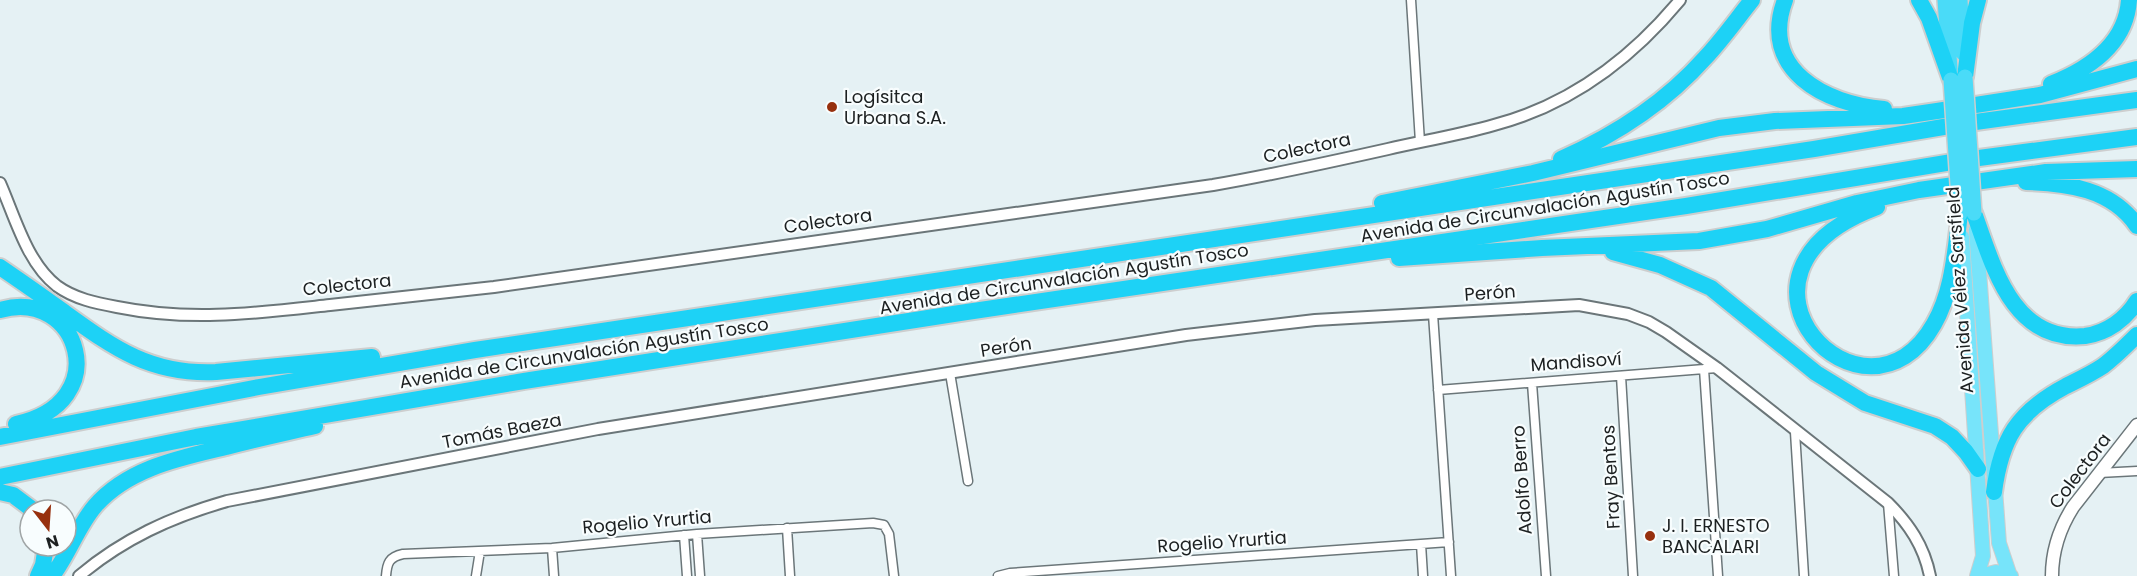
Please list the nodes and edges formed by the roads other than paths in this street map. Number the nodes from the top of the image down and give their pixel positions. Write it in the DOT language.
graph roads {
  1 [pos="1411,0"];
  2 [pos="1680,0"];
  3 [pos="1752,0"];
  4 [pos="1785,0"];
  5 [pos="1919,0"];
  6 [pos="1946,0"];
  7 [pos="1960,0"];
  8 [pos="1978,0"];
  9 [pos="2129,0"];
  10 [pos="2137,69"];
  11 [pos="1958,79"];
  12 [pos="2137,100"];
  13 [pos="1960,108"];
  14 [pos="2137,137"];
  15 [pos="1420,142"];
  16 [pos="2137,170"];
  17 [pos="1510,178"];
  18 [pos="0,183"];
  19 [pos="1966,183"];
  20 [pos="1967,213"];
  21 [pos="2137,226"];
  22 [pos="1161,247"];
  23 [pos="1582,247"];
  24 [pos="1311,261"];
  25 [pos="0,267"];
  26 [pos="2137,301"];
  27 [pos="0,310"];
  28 [pos="1433,314"];
  29 [pos="2137,335"];
  30 [pos="475,350"];
  31 [pos="1717,368"];
  32 [pos="1704,369"];
  33 [pos="950,373"];
  34 [pos="1621,376"];
  35 [pos="524,381"];
  36 [pos="1532,382"];
  37 [pos="1438,390"];
  38 [pos="2137,425"];
  39 [pos="0,427"];
  40 [pos="1795,432"];
  41 [pos="0,437"];
  42 [pos="1978,469"];
  43 [pos="2137,471"];
  44 [pos="2099,473"];
  45 [pos="0,477"];
  46 [pos="968,482"];
  47 [pos="0,492"];
  48 [pos="1994,492"];
  49 [pos="18,498"];
  50 [pos="1888,503"];
  51 [pos="787,528"];
  52 [pos="697,534"];
  53 [pos="684,535"];
  54 [pos="1449,542"];
  55 [pos="1421,544"];
  56 [pos="552,548"];
  57 [pos="480,551"];
  58 [pos="44,558"];
  59 [pos="38,576"];
  60 [pos="52,576"];
  61 [pos="79,576"];
  62 [pos="386,576"];
  63 [pos="476,576"];
  64 [pos="554,576"];
  65 [pos="687,576"];
  66 [pos="700,576"];
  67 [pos="790,576"];
  68 [pos="894,576"];
  69 [pos="998,576"];
  70 [pos="1423,576"];
  71 [pos="1451,576"];
  72 [pos="1546,576"];
  73 [pos="1633,576"];
  74 [pos="1718,576"];
  75 [pos="1804,576"];
  76 [pos="1894,576"];
  77 [pos="1930,576"];
  78 [pos="1979,576"];
  79 [pos="2010,576"];
  80 [pos="2052,576"];
  1 -- 15 [label="street"];
  2 -- 15 [label="street, Colectora"];
  3 -- 17 [label="highway"];
  4 -- 13 [label="highway"];
  5 -- 11 [label="highway"];
  6 -- 11 [label="highway, Avenida Vélez Sarsfield"];
  7 -- 11 [label="highway, Avenida Vélez Sarsfield"];
  8 -- 11 [label="highway"];
  9 -- 13 [label="highway"];
  10 -- 13 [label="highway"];
  11 -- 20 [label="highway, Avenida Vélez Sarsfield, bridge"];
  12 -- 22 [label="highway, Avenida de Circunvalación Agustín Tosco"];
  13 -- 17 [label="highway"];
  14 -- 24 [label="highway, Avenida de Circunvalación Agustín Tosco"];
  15 -- 18 [label="street, Colectora"];
  16 -- 19 [label="highway"];
  17 -- 22 [label="highway"];
  19 -- 20 [label="highway"];
  19 -- 21 [label="highway"];
  19 -- 23 [label="highway"];
  20 -- 26 [label="highway"];
  20 -- 42 [label="main road, Avenida Vélez Sarsfield"];
  20 -- 48 [label="main road, Avenida Vélez Sarsfield"];
  22 -- 30 [label="highway, Avenida de Circunvalación Agustín Tosco"];
  23 -- 24 [label="highway"];
  23 -- 42 [label="highway"];
  24 -- 35 [label="highway, Avenida de Circunvalación Agustín Tosco"];
  25 -- 30 [label="highway"];
  27 -- 39 [label="highway"];
  28 -- 31 [label="street, Perón"];
  28 -- 33 [label="street, Perón"];
  28 -- 37 [label="street"];
  29 -- 48 [label="highway"];
  30 -- 41 [label="highway, Avenida de Circunvalación Agustín Tosco"];
  31 -- 32 [label="street, Mandisoví"];
  31 -- 40 [label="street, Perón"];
  32 -- 34 [label="street, Mandisoví"];
  32 -- 74 [label="street"];
  33 -- 46 [label="street"];
  33 -- 61 [label="street, Tomás Baeza"];
  34 -- 36 [label="street, Mandisoví"];
  34 -- 73 [label="street, Fray Bentos"];
  35 -- 45 [label="highway, Avenida de Circunvalación Agustín Tosco"];
  35 -- 60 [label="highway"];
  36 -- 37 [label="street, Mandisoví"];
  36 -- 72 [label="street, Adolfo Berro"];
  37 -- 54 [label="street"];
  38 -- 44 [label="main road, Colectora"];
  40 -- 50 [label="street, Perón"];
  40 -- 75 [label="street"];
  42 -- 78 [label="main road, Avenida Vélez Sarsfield"];
  43 -- 44 [label="street"];
  44 -- 80 [label="main road, Colectora"];
  47 -- 49 [label="highway"];
  48 -- 79 [label="main road, Avenida Vélez Sarsfield"];
  50 -- 76 [label="street"];
  50 -- 77 [label="street, Perón"];
  51 -- 52 [label="street, Rogelio Yrurtia"];
  51 -- 67 [label="street"];
  51 -- 68 [label="street, Rogelio Yrurtia"];
  52 -- 53 [label="street, Rogelio Yrurtia"];
  52 -- 66 [label="street"];
  53 -- 56 [label="street, Rogelio Yrurtia"];
  53 -- 65 [label="street"];
  54 -- 55 [label="street, Rogelio Yrurtia"];
  54 -- 71 [label="street"];
  55 -- 69 [label="street, Rogelio Yrurtia"];
  55 -- 70 [label="street"];
  56 -- 57 [label="street, Rogelio Yrurtia"];
  56 -- 64 [label="street"];
  57 -- 62 [label="street, Rogelio Yrurtia"];
  57 -- 63 [label="street"];
  58 -- 59 [label="highway"];
  78 -- 79 [label="main road"];
}
